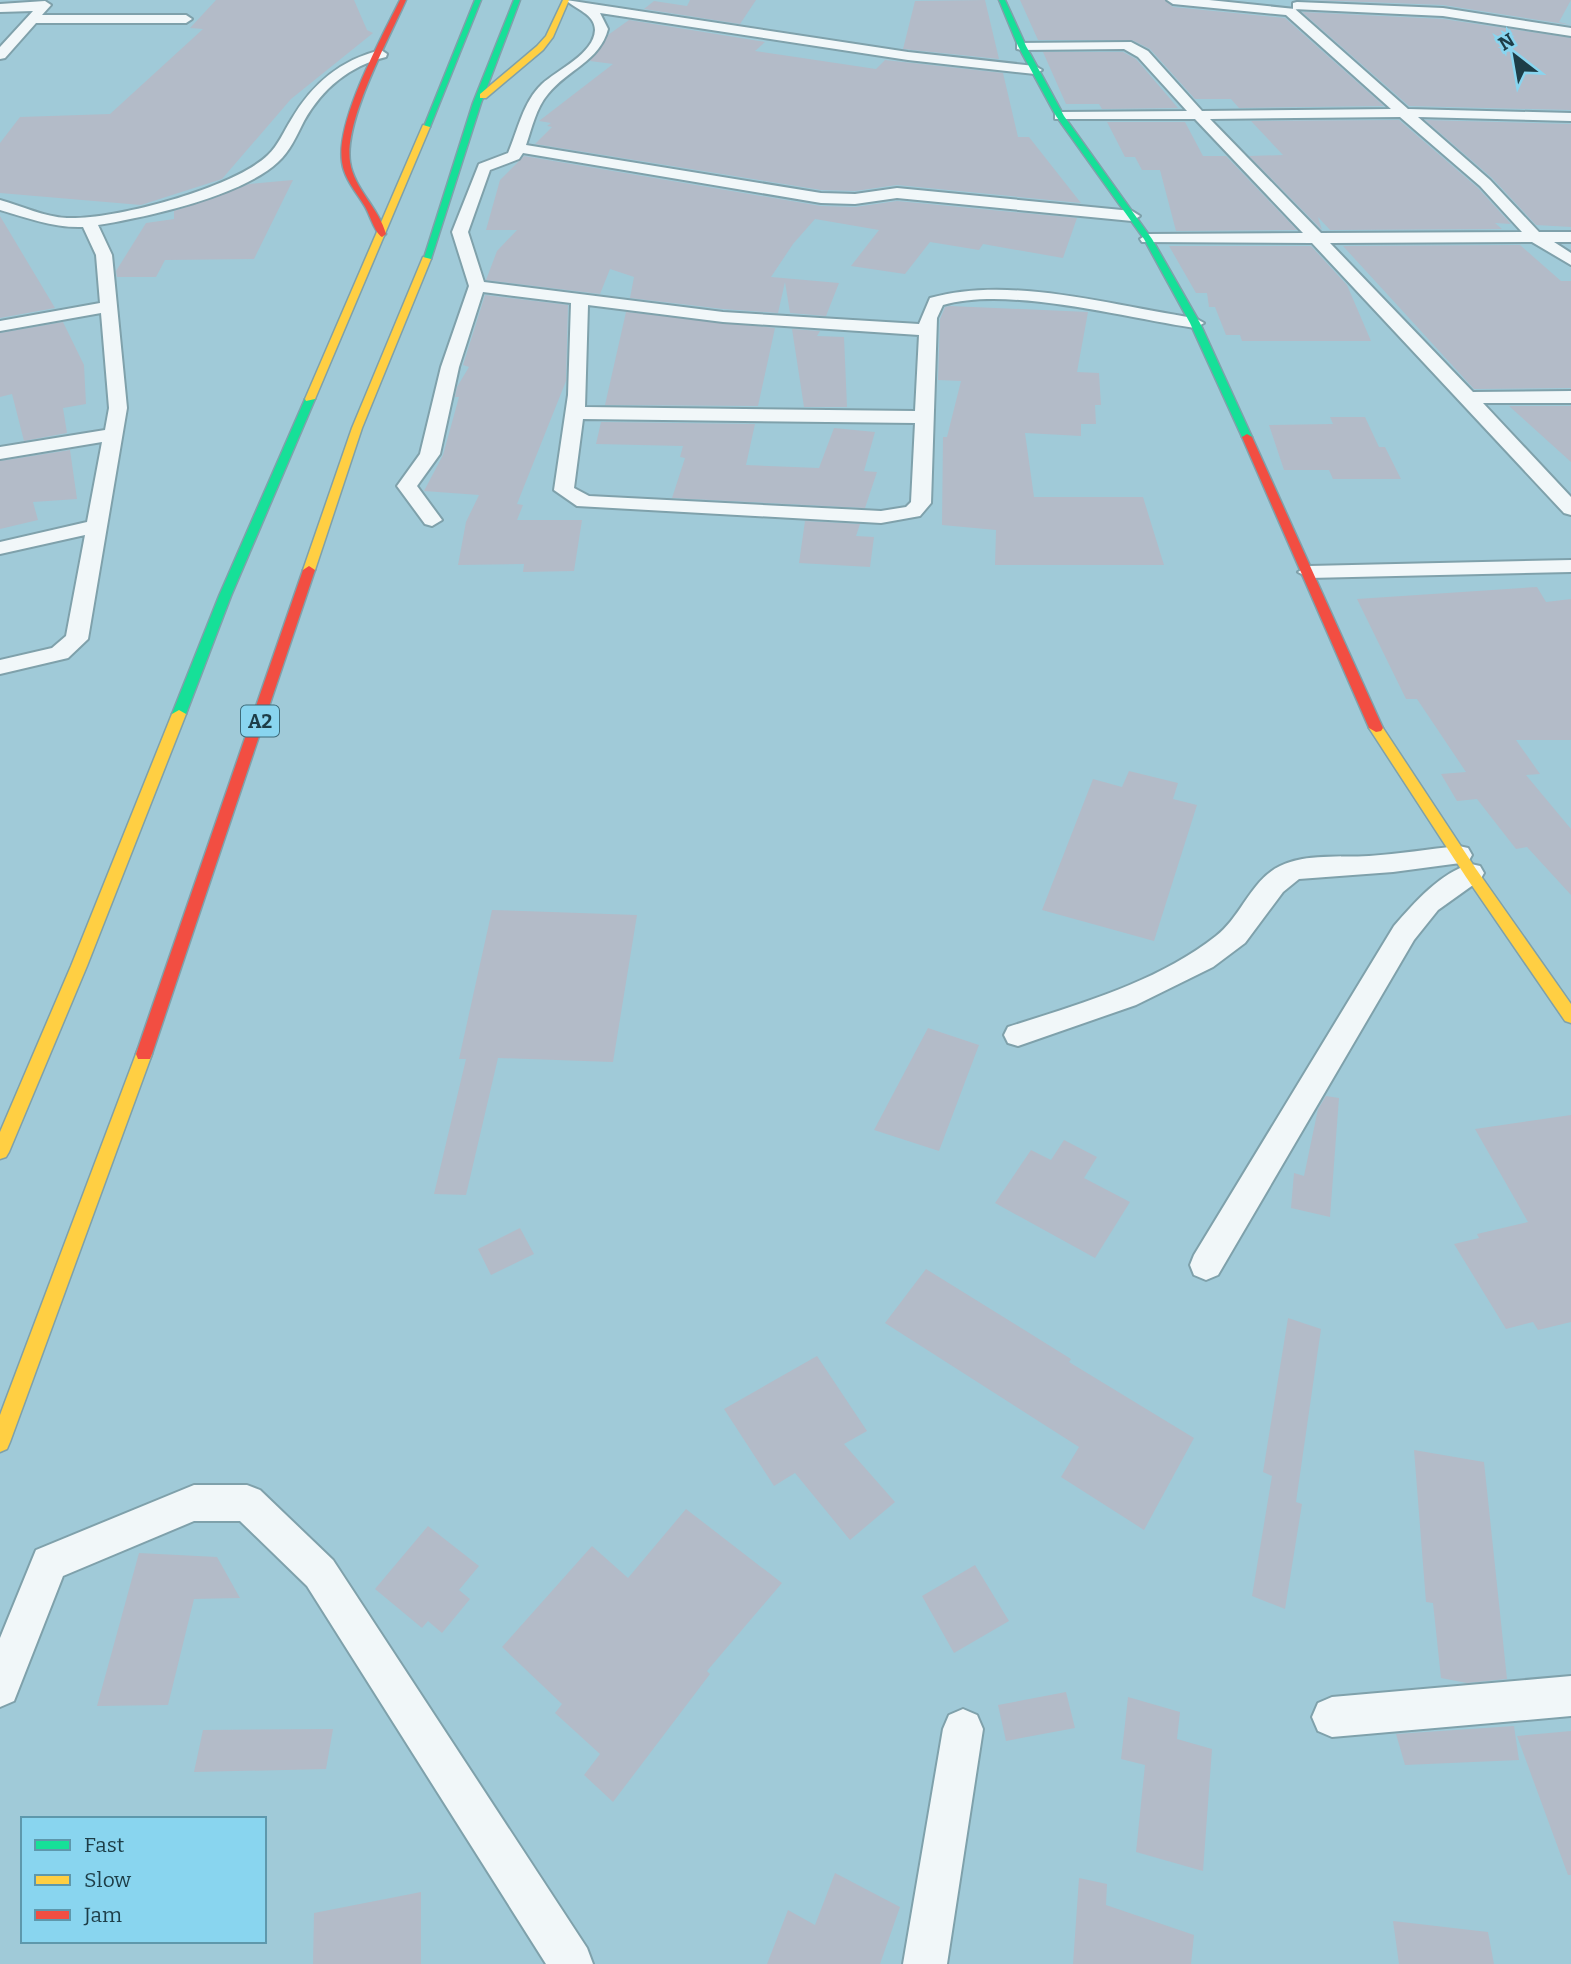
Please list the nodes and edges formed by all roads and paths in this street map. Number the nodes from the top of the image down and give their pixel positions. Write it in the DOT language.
graph roads {
  1 [pos="402,0"];
  2 [pos="478,0"];
  3 [pos="517,0"];
  4 [pos="1002,0"];
  5 [pos="1173,0"];
  6 [pos="573,2"];
  7 [pos="46,4"];
  8 [pos="1296,6"];
  9 [pos="0,8"];
  10 [pos="32,19"];
  11 [pos="186,19"];
  12 [pos="488,25"];
  13 [pos="1571,32"];
  14 [pos="1021,46"];
  15 [pos="381,54"];
  16 [pos="0,55"];
  17 [pos="1035,70"];
  18 [pos="477,103"];
  19 [pos="1405,113"];
  20 [pos="1200,115"];
  21 [pos="1060,116"];
  22 [pos="1571,117"];
  23 [pos="518,148"];
  24 [pos="0,205"];
  25 [pos="1132,216"];
  26 [pos="89,222"];
  27 [pos="382,234"];
  28 [pos="1535,237"];
  29 [pos="1571,237"];
  30 [pos="1148,239"];
  31 [pos="1314,239"];
  32 [pos="1571,260"];
  33 [pos="477,286"];
  34 [pos="580,301"];
  35 [pos="108,307"];
  36 [pos="1195,323"];
  37 [pos="0,326"];
  38 [pos="928,330"];
  39 [pos="1571,397"];
  40 [pos="1468,398"];
  41 [pos="574,413"];
  42 [pos="924,417"];
  43 [pos="114,433"];
  44 [pos="0,453"];
  45 [pos="1571,509"];
  46 [pos="432,520"];
  47 [pos="97,526"];
  48 [pos="0,548"];
  49 [pos="1571,566"];
  50 [pos="1309,572"];
  51 [pos="0,667"];
  52 [pos="1465,864"];
  53 [pos="1571,1017"];
  54 [pos="1018,1035"];
  55 [pos="0,1152"];
  56 [pos="1206,1265"];
  57 [pos="0,1442"];
  58 [pos="0,1687"];
  59 [pos="1571,1696"];
  60 [pos="1332,1717"];
  61 [pos="963,1729"];
  62 [pos="570,1964"];
  63 [pos="925,1964"];
  1 -- 15 [label="main road"];
  2 -- 12 [label="main road, A2"];
  3 -- 12 [label="main road, A2"];
  4 -- 14 [label="main road"];
  5 -- 8 [label="street"];
  6 -- 17 [label="street"];
  6 -- 18 [label="main road"];
  6 -- 23 [label="street"];
  7 -- 9 [label="street"];
  7 -- 10 [label="street"];
  8 -- 13 [label="street"];
  8 -- 19 [label="street"];
  10 -- 11 [label="street"];
  10 -- 16 [label="street"];
  12 -- 18 [label="main road, A2"];
  12 -- 27 [label="main road, A2"];
  14 -- 17 [label="main road"];
  14 -- 20 [label="street"];
  15 -- 26 [label="street"];
  15 -- 27 [label="main road"];
  17 -- 21 [label="main road"];
  18 -- 57 [label="main road, A2"];
  19 -- 20 [label="street"];
  19 -- 22 [label="street"];
  19 -- 28 [label="street"];
  20 -- 21 [label="street"];
  20 -- 31 [label="street"];
  21 -- 25 [label="main road"];
  23 -- 25 [label="street"];
  23 -- 33 [label="street"];
  24 -- 26 [label="street"];
  25 -- 30 [label="main road"];
  26 -- 35 [label="street"];
  27 -- 55 [label="main road, A2"];
  28 -- 29 [label="street"];
  28 -- 31 [label="street"];
  28 -- 32 [label="street"];
  30 -- 31 [label="street"];
  30 -- 36 [label="main road"];
  31 -- 40 [label="street"];
  33 -- 34 [label="street"];
  33 -- 46 [label="street"];
  34 -- 38 [label="street"];
  34 -- 41 [label="street"];
  35 -- 37 [label="street"];
  35 -- 43 [label="street"];
  36 -- 38 [label="street"];
  36 -- 50 [label="main road"];
  38 -- 42 [label="street"];
  39 -- 40 [label="street"];
  40 -- 45 [label="street"];
  41 -- 42 [label="street"];
  41 -- 42 [label="street"];
  43 -- 44 [label="street"];
  43 -- 47 [label="street"];
  47 -- 48 [label="street"];
  47 -- 51 [label="street"];
  49 -- 50 [label="street"];
  50 -- 52 [label="main road"];
  52 -- 53 [label="main road"];
  52 -- 54 [label="street"];
  52 -- 56 [label="street"];
  58 -- 62 [label="street"];
  59 -- 60 [label="street"];
  61 -- 63 [label="street"];
}
